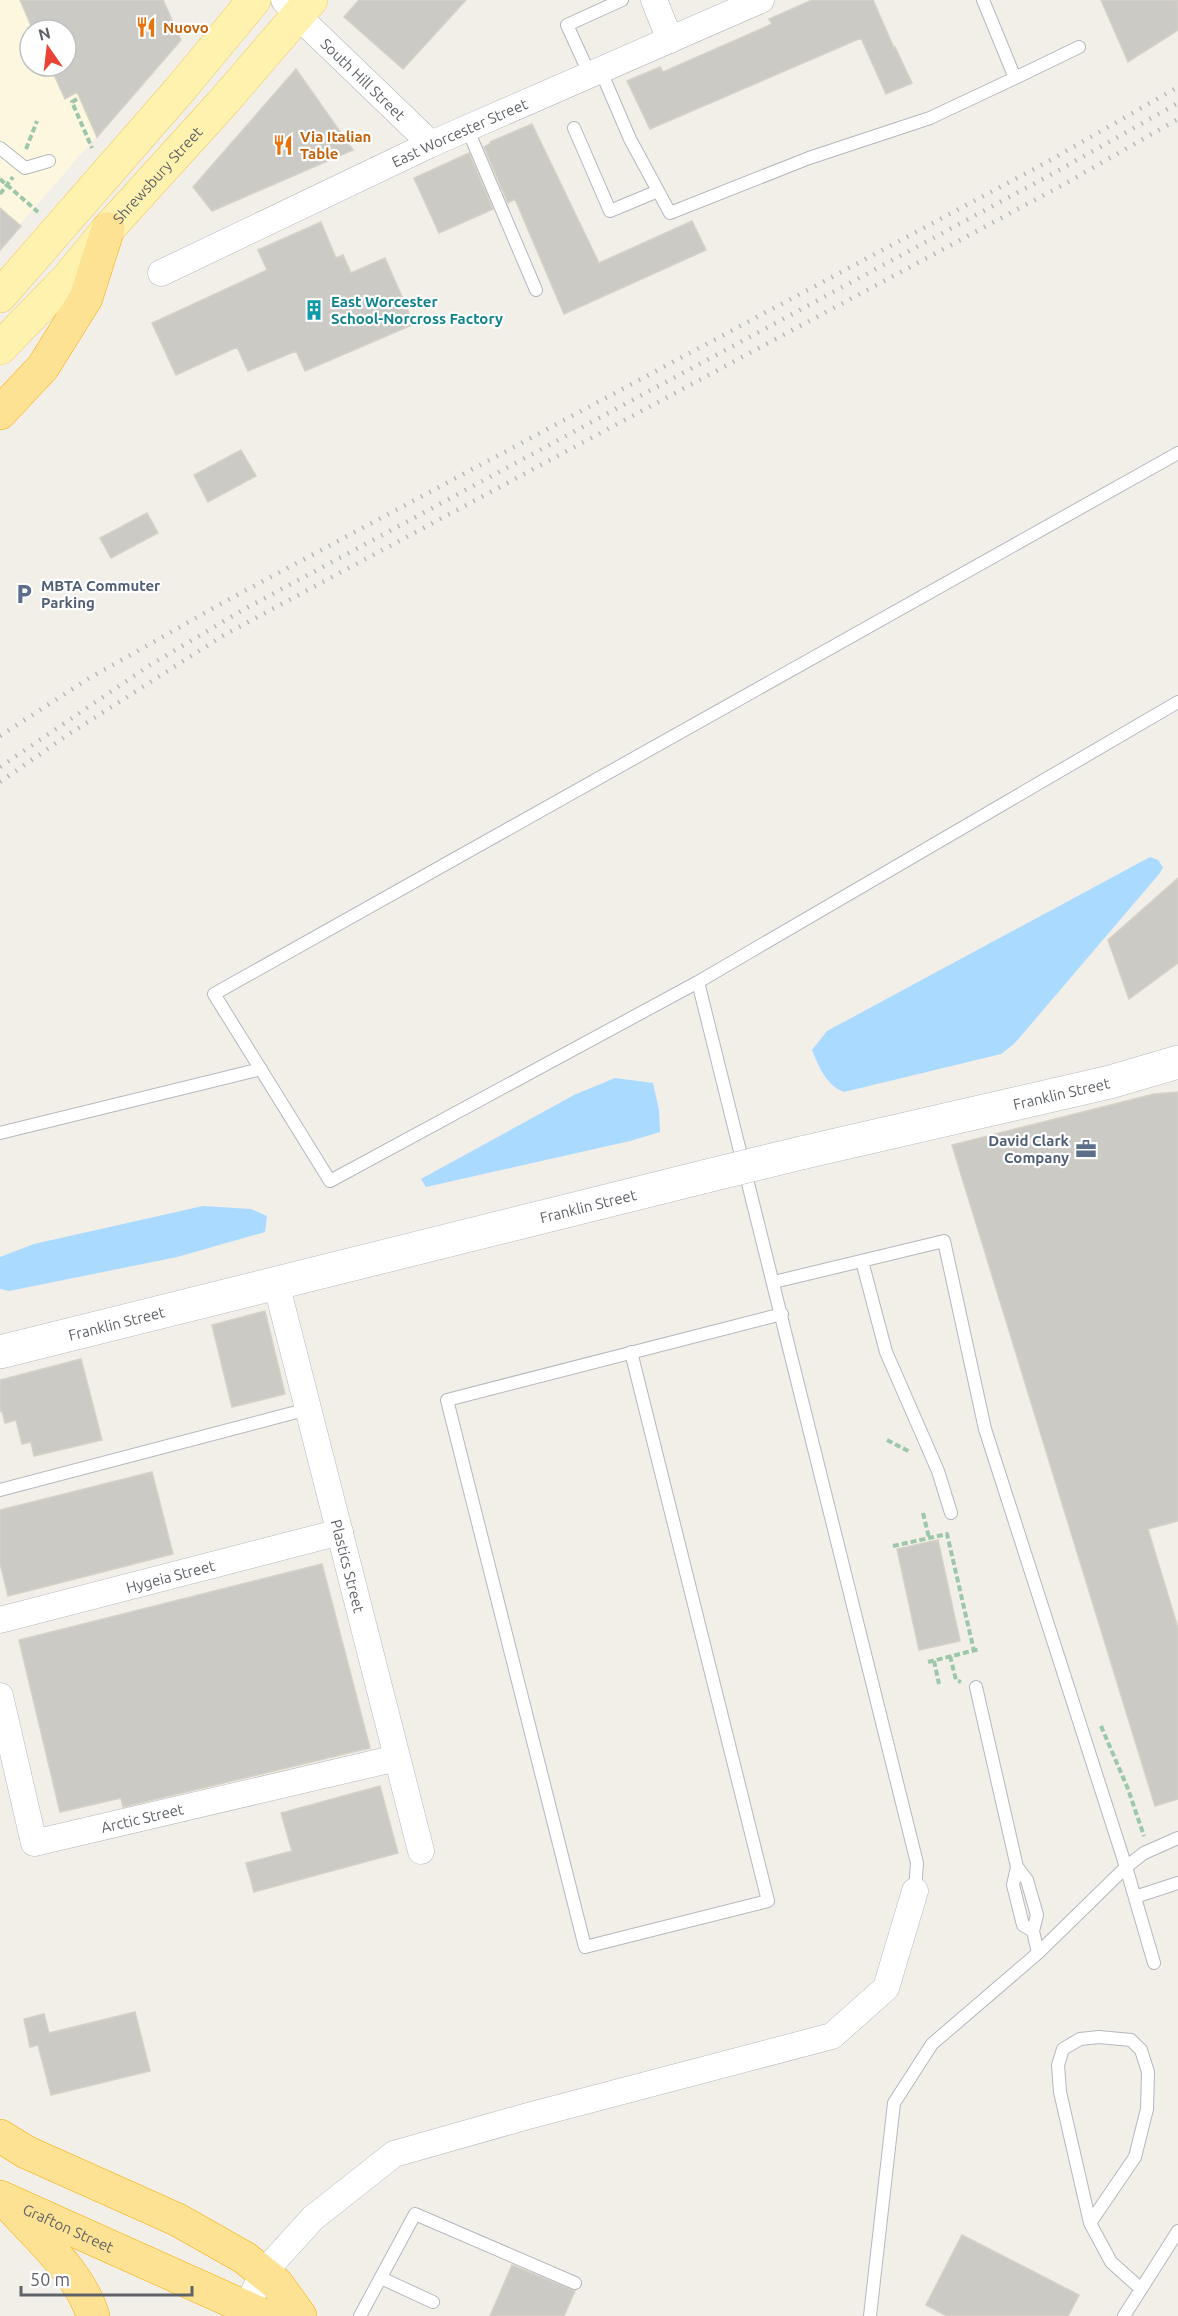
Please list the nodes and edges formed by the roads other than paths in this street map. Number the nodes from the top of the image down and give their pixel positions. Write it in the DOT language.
graph roads {
  1 [pos="254,0"];
  2 [pos="622,0"];
  3 [pos="654,0"];
  4 [pos="760,0"];
  5 [pos="983,0"];
  6 [pos="297,5"];
  7 [pos="670,40"];
  8 [pos="1079,47"];
  9 [pos="595,71"];
  10 [pos="1015,78"];
  11 [pos="467,128"];
  12 [pos="574,128"];
  13 [pos="431,144"];
  14 [pos="0,148"];
  15 [pos="49,160"];
  16 [pos="658,191"];
  17 [pos="108,229"];
  18 [pos="161,273"];
  19 [pos="536,290"];
  20 [pos="0,296"];
  21 [pos="0,348"];
  22 [pos="0,413"];
  23 [pos="1178,453"];
  24 [pos="1178,702"];
  25 [pos="699,982"];
  26 [pos="1178,1062"];
  27 [pos="261,1069"];
  28 [pos="0,1134"];
  29 [pos="862,1260"];
  30 [pos="774,1282"];
  31 [pos="276,1283"];
  32 [pos="783,1314"];
  33 [pos="0,1352"];
  34 [pos="631,1352"];
  35 [pos="308,1409"];
  36 [pos="0,1490"];
  37 [pos="951,1513"];
  38 [pos="340,1532"];
  39 [pos="0,1620"];
  40 [pos="976,1688"];
  41 [pos="0,1696"];
  42 [pos="397,1758"];
  43 [pos="1178,1838"];
  44 [pos="421,1851"];
  45 [pos="1126,1867"];
  46 [pos="1178,1882"];
  47 [pos="915,1892"];
  48 [pos="1135,1897"];
  49 [pos="1038,1953"];
  50 [pos="1154,1963"];
  51 [pos="0,2136"];
  52 [pos="1,2197"];
  53 [pos="1090,2223"];
  54 [pos="1178,2231"];
  55 [pos="264,2272"];
  56 [pos="381,2278"];
  57 [pos="574,2283"];
  58 [pos="1141,2289"];
  59 [pos="433,2302"];
  60 [pos="251,2313"];
  61 [pos="93,2316"];
  62 [pos="300,2316"];
  63 [pos="360,2316"];
  64 [pos="870,2316"];
  65 [pos="1124,2316"];
  1 -- 20 [label="main road"];
  2 -- 9 [label="lane"];
  3 -- 7 [label="street"];
  4 -- 7 [label="street, East Worcester Street"];
  5 -- 10 [label="lane"];
  6 -- 13 [label="street, South Hill Street"];
  6 -- 17 [label="main road, Shrewsbury Street"];
  7 -- 9 [label="street, East Worcester Street"];
  8 -- 10 [label="lane"];
  9 -- 11 [label="street, East Worcester Street"];
  9 -- 16 [label="lane"];
  10 -- 16 [label="lane"];
  11 -- 13 [label="street, East Worcester Street"];
  11 -- 19 [label="lane"];
  12 -- 16 [label="lane"];
  13 -- 18 [label="street, East Worcester Street"];
  14 -- 15 [label="lane"];
  17 -- 21 [label="main road, Shrewsbury Street"];
  17 -- 22 [label="highway"];
  23 -- 27 [label="lane"];
  24 -- 25 [label="lane"];
  25 -- 27 [label="lane"];
  25 -- 30 [label="lane"];
  26 -- 31 [label="main road, Franklin Street, bridge"];
  27 -- 28 [label="lane"];
  29 -- 30 [label="lane"];
  29 -- 37 [label="lane"];
  29 -- 45 [label="lane"];
  30 -- 32 [label="lane"];
  31 -- 33 [label="main road, Franklin Street"];
  31 -- 35 [label="street, Plastics Street"];
  32 -- 34 [label="lane"];
  32 -- 47 [label="lane"];
  34 -- 34 [label="lane"];
  35 -- 36 [label="lane"];
  35 -- 38 [label="street, Plastics Street"];
  38 -- 39 [label="street, Hygeia Street"];
  38 -- 42 [label="street, Plastics Street"];
  40 -- 49 [label="lane"];
  41 -- 42 [label="street, Arctic Street"];
  42 -- 44 [label="street, Plastics Street"];
  43 -- 45 [label="lane"];
  45 -- 48 [label="lane"];
  45 -- 49 [label="lane"];
  46 -- 48 [label="lane"];
  47 -- 55 [label="street"];
  48 -- 50 [label="lane"];
  49 -- 64 [label="lane"];
  51 -- 55 [label="highway"];
  52 -- 60 [label="highway, Grafton Street"];
  52 -- 61 [label="highway"];
  53 -- 53 [label="lane"];
  53 -- 58 [label="lane"];
  54 -- 58 [label="lane"];
  55 -- 60 [label="street"];
  55 -- 62 [label="highway"];
  56 -- 57 [label="lane"];
  56 -- 59 [label="lane"];
  56 -- 63 [label="lane"];
  58 -- 65 [label="lane"];
}
